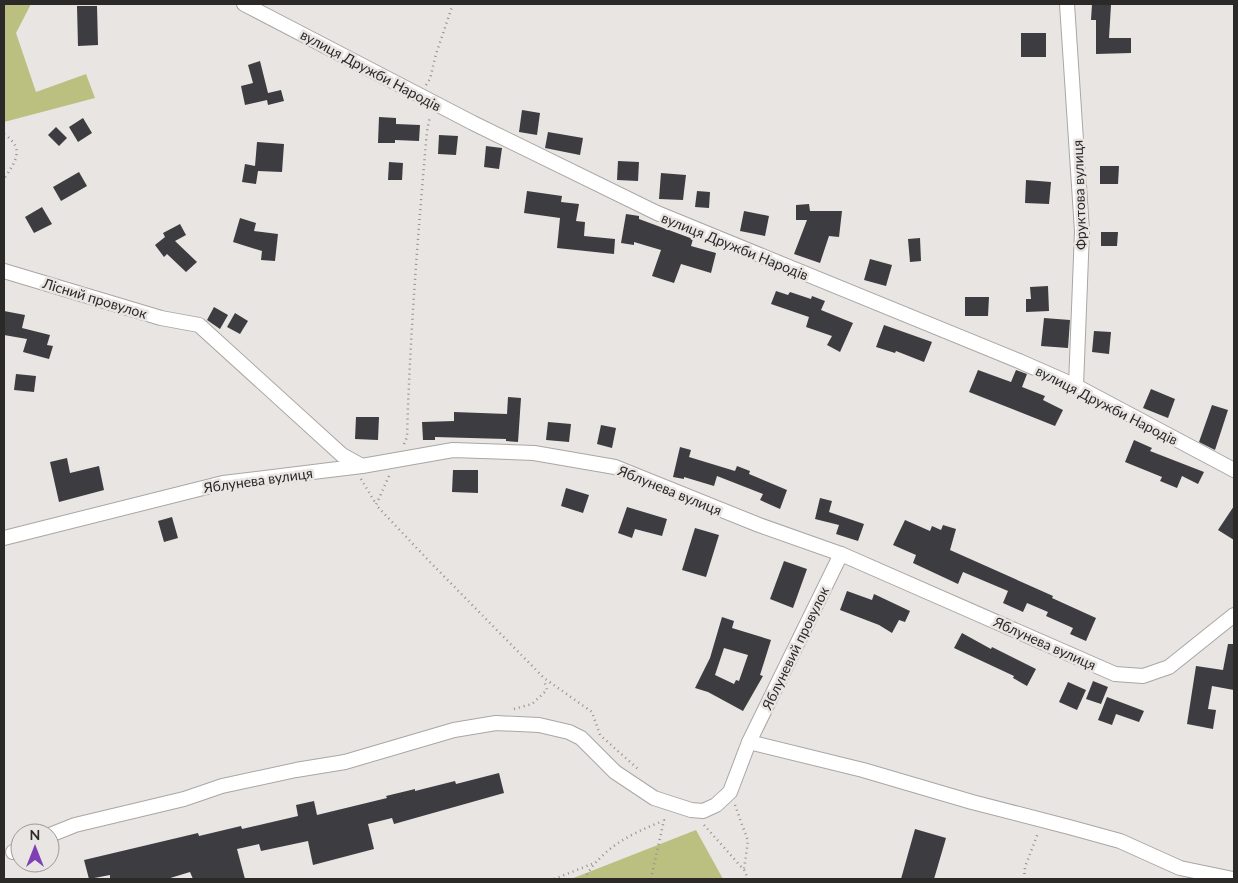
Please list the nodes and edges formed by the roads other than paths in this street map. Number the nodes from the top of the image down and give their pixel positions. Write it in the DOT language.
graph roads {
  1 [pos="244,4"];
  2 [pos="1067,4"];
  3 [pos="4,271"];
  4 [pos="1076,386"];
  5 [pos="358,466"];
  6 [pos="1234,470"];
  7 [pos="4,538"];
  8 [pos="841,554"];
  9 [pos="1234,615"];
  10 [pos="749,742"];
  11 [pos="60,831"];
  12 [pos="1233,879"];
  1 -- 4 [label="street, вулиця Дружби Народів"];
  2 -- 4 [label="street, Фруктова вулиця"];
  3 -- 5 [label="street, Лісний провулок"];
  4 -- 6 [label="street, вулиця Дружби Народів"];
  5 -- 7 [label="street, Яблунева вулиця"];
  5 -- 8 [label="street, Яблунева вулиця"];
  8 -- 9 [label="street, Яблунева вулиця"];
  8 -- 10 [label="street, Яблуневий провулок"];
  10 -- 11 [label="street, Яблуневий провулок"];
  10 -- 12 [label="street"];
}
